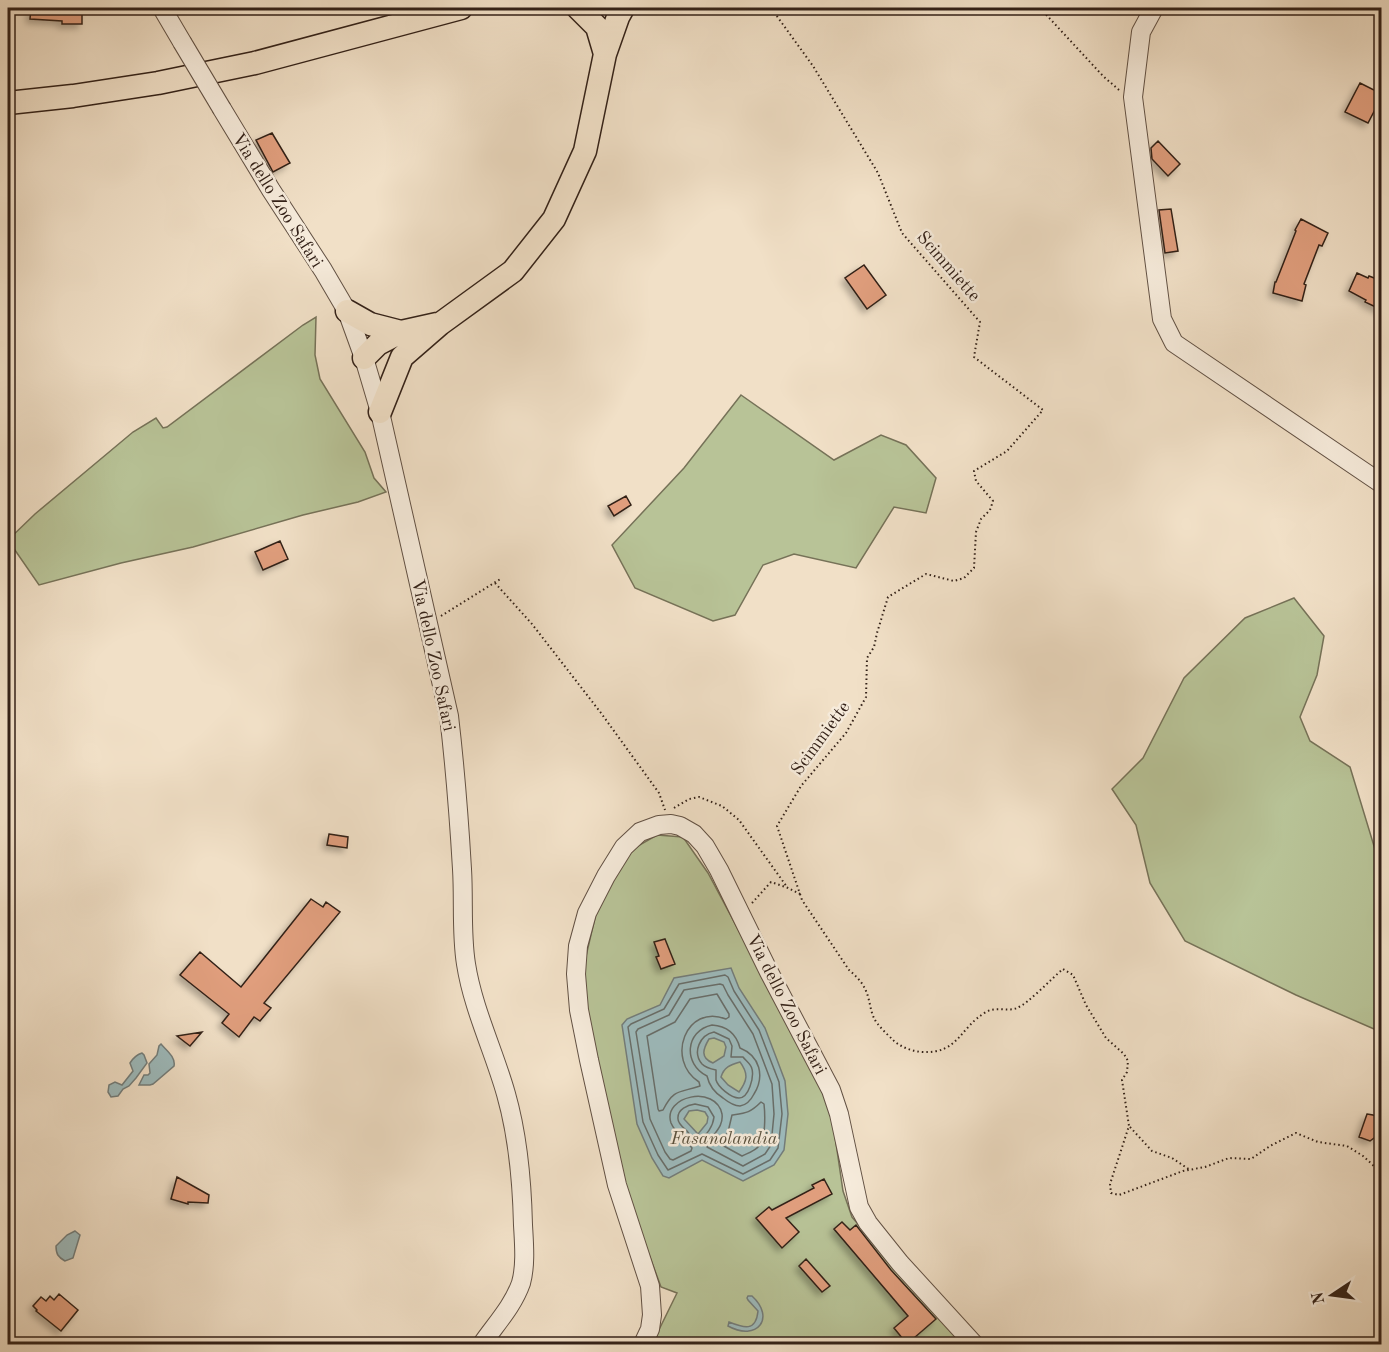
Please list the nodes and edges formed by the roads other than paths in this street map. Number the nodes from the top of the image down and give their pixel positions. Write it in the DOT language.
graph roads {
  1 [pos="162,8"];
  2 [pos="458,8"];
  3 [pos="578,8"];
  4 [pos="623,8"];
  5 [pos="1154,8"];
  6 [pos="605,54"];
  7 [pos="8,103"];
  8 [pos="346,311"];
  9 [pos="440,324"];
  10 [pos="401,332"];
  11 [pos="402,357"];
  12 [pos="364,358"];
  13 [pos="380,412"];
  14 [pos="1382,484"];
  15 [pos="482,1344"];
  16 [pos="643,1344"];
  17 [pos="974,1344"];
  1 -- 8 [label="street, Via dello Zoo Safari, bridge"];
  2 -- 7 [label="main road"];
  3 -- 6 [label="main road"];
  4 -- 6 [label="main road"];
  5 -- 14 [label="street"];
  6 -- 9 [label="main road"];
  8 -- 10 [label="main road"];
  8 -- 12 [label="street, Via dello Zoo Safari"];
  9 -- 10 [label="main road"];
  9 -- 11 [label="main road"];
  10 -- 12 [label="main road"];
  11 -- 12 [label="main road"];
  11 -- 13 [label="main road"];
  12 -- 13 [label="street, Via dello Zoo Safari"];
  13 -- 15 [label="street, Via dello Zoo Safari"];
  16 -- 17 [label="street, Via dello Zoo Safari"];
}
